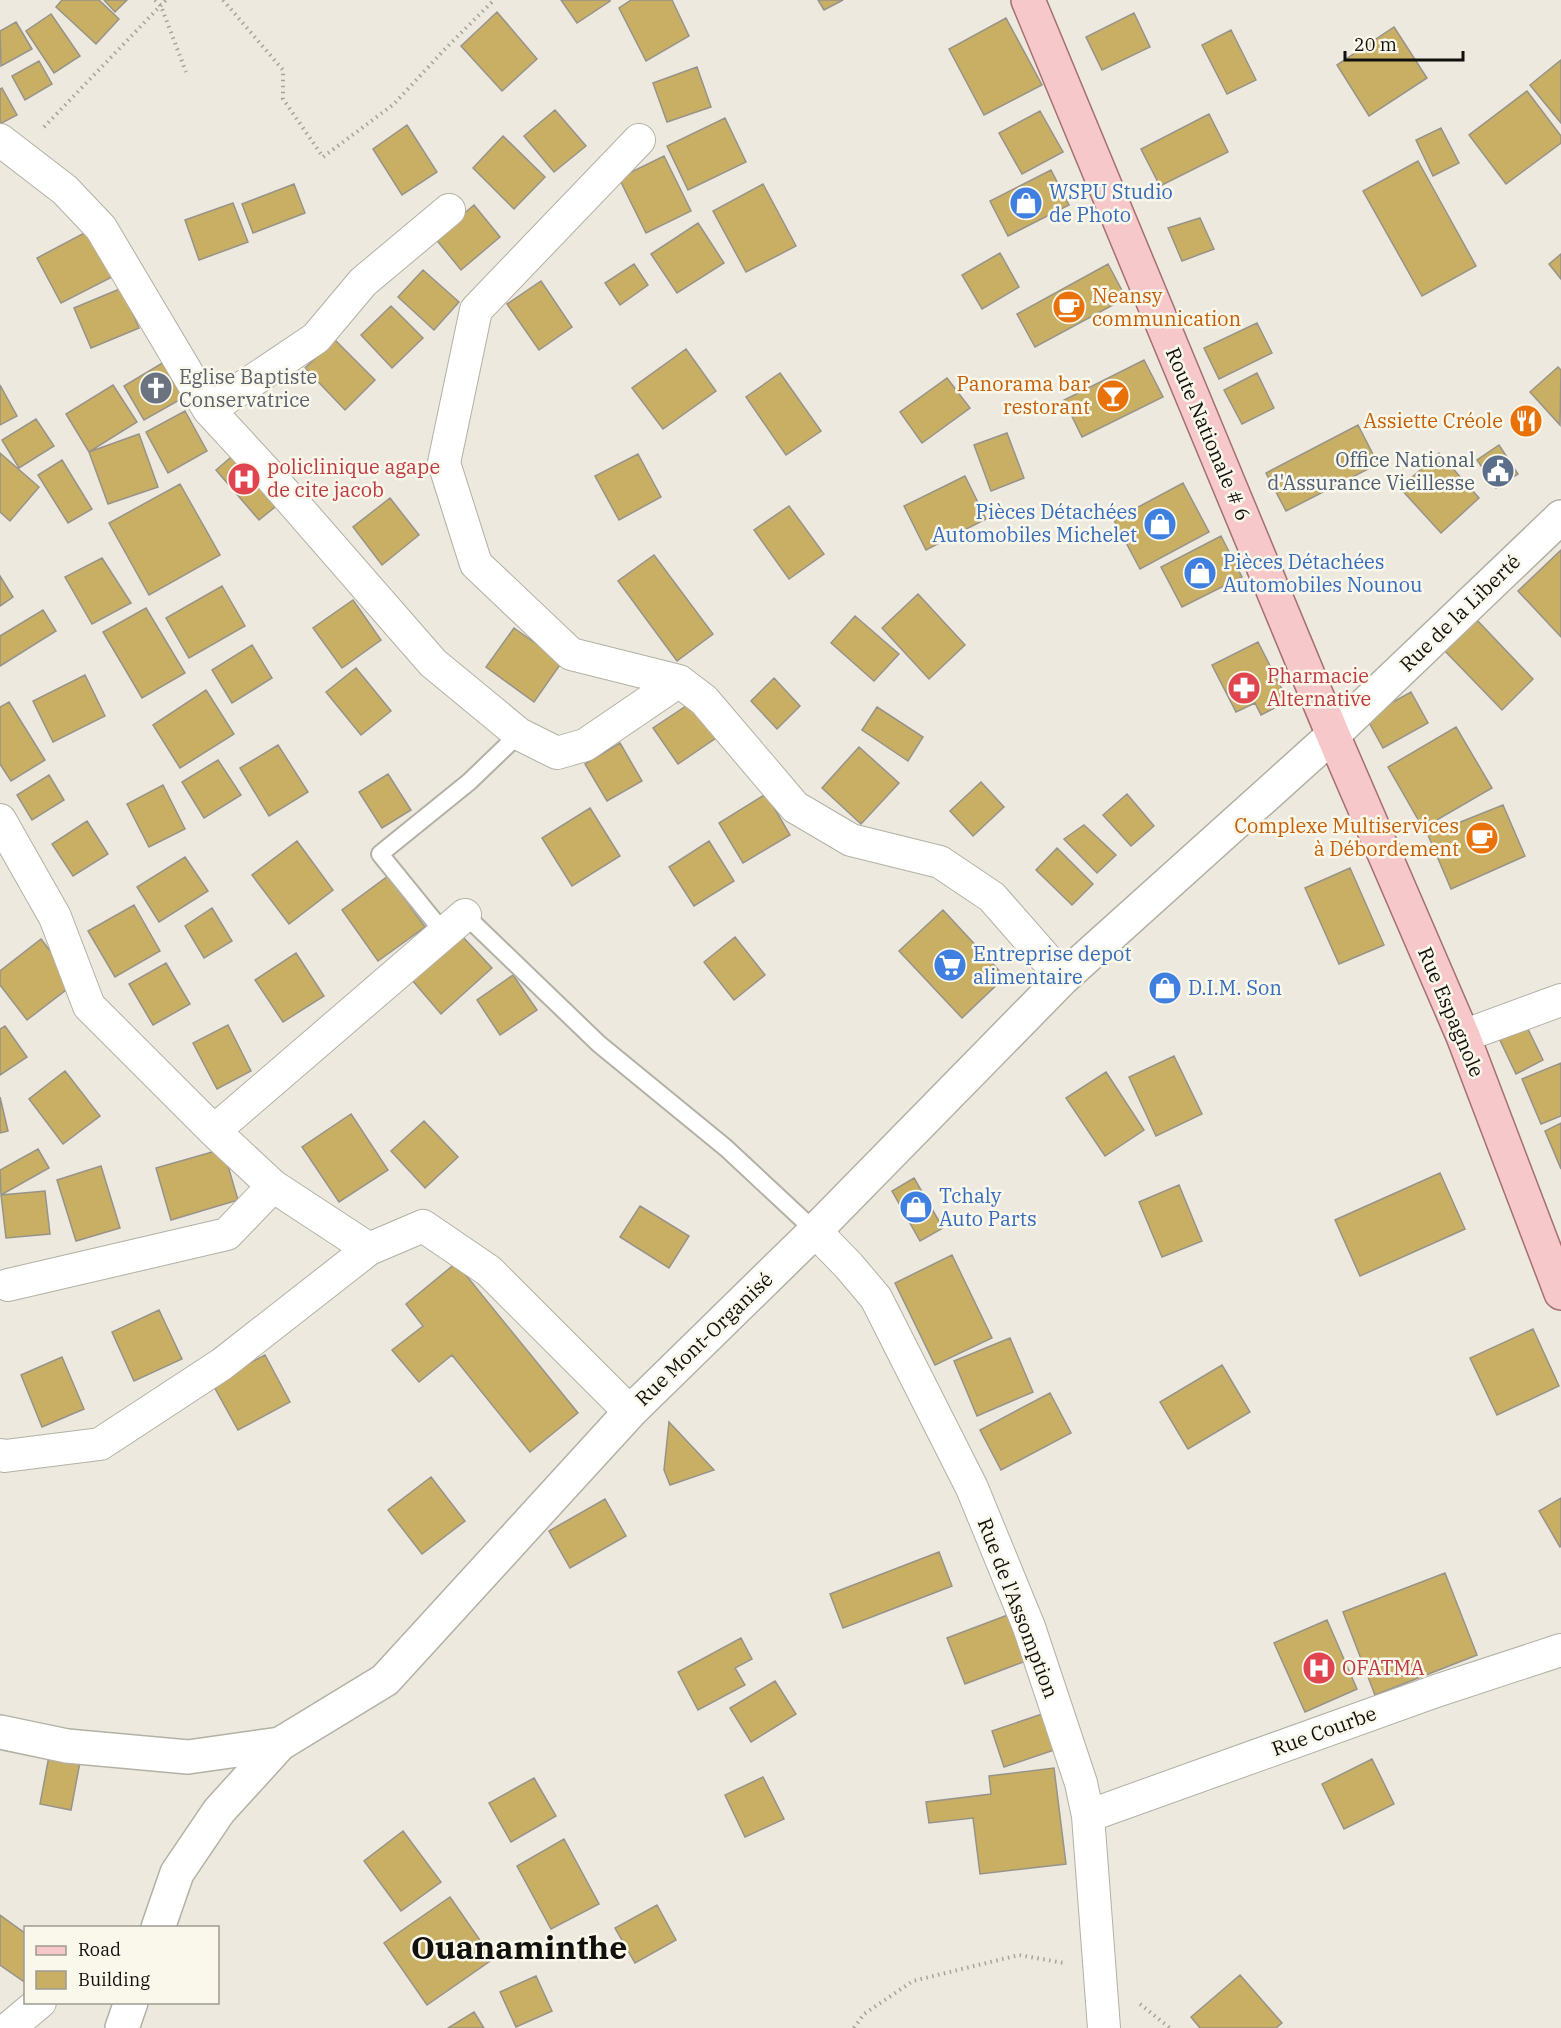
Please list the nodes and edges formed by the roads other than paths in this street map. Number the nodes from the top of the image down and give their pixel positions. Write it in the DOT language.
graph roads {
  1 [pos="1028,0"];
  2 [pos="639,140"];
  3 [pos="9,146"];
  4 [pos="449,210"];
  5 [pos="209,410"];
  6 [pos="1561,517"];
  7 [pos="679,681"];
  8 [pos="519,734"];
  9 [pos="1333,735"];
  10 [pos="0,820"];
  11 [pos="454,924"];
  12 [pos="1063,978"];
  13 [pos="1561,1000"];
  14 [pos="1463,1036"];
  15 [pos="214,1131"];
  16 [pos="273,1186"];
  17 [pos="815,1231"];
  18 [pos="369,1249"];
  19 [pos="8,1285"];
  20 [pos="1561,1293"];
  21 [pos="630,1412"];
  22 [pos="0,1455"];
  23 [pos="1561,1650"];
  24 [pos="0,1732"];
  25 [pos="280,1744"];
  26 [pos="1088,1816"];
  27 [pos="159,1926"];
  28 [pos="38,2004"];
  29 [pos="130,2004"];
  30 [pos="9,2028"];
  31 [pos="122,2028"];
  32 [pos="1104,2028"];
  1 -- 9 [label="main road, Route Nationale # 6"];
  2 -- 7 [label="street"];
  3 -- 5 [label="street"];
  4 -- 5 [label="street"];
  5 -- 8 [label="street"];
  6 -- 9 [label="main road, Rue de la Liberté"];
  7 -- 8 [label="street"];
  7 -- 12 [label="street"];
  8 -- 11 [label="lane"];
  9 -- 12 [label="main road, Rue Mont-Organisé"];
  9 -- 14 [label="main road, Rue Espagnole"];
  10 -- 15 [label="street"];
  11 -- 15 [label="street"];
  11 -- 17 [label="lane"];
  12 -- 17 [label="main road, Rue Mont-Organisé"];
  13 -- 14 [label="street"];
  14 -- 20 [label="main road, Rue Espagnole"];
  15 -- 16 [label="street"];
  16 -- 18 [label="street"];
  16 -- 19 [label="street"];
  17 -- 21 [label="main road, Rue Mont-Organisé"];
  17 -- 26 [label="street, Rue de l'Assomption"];
  18 -- 21 [label="street"];
  18 -- 22 [label="street"];
  21 -- 25 [label="main road, Rue Mont-Organisé"];
  23 -- 26 [label="street, Rue Courbe"];
  24 -- 25 [label="main road, Rue Mont-Organisé"];
  25 -- 27 [label="main road"];
  26 -- 32 [label="street, Rue de l'Assomption"];
  28 -- 30 [label="street"];
  29 -- 31 [label="main road"];
}
